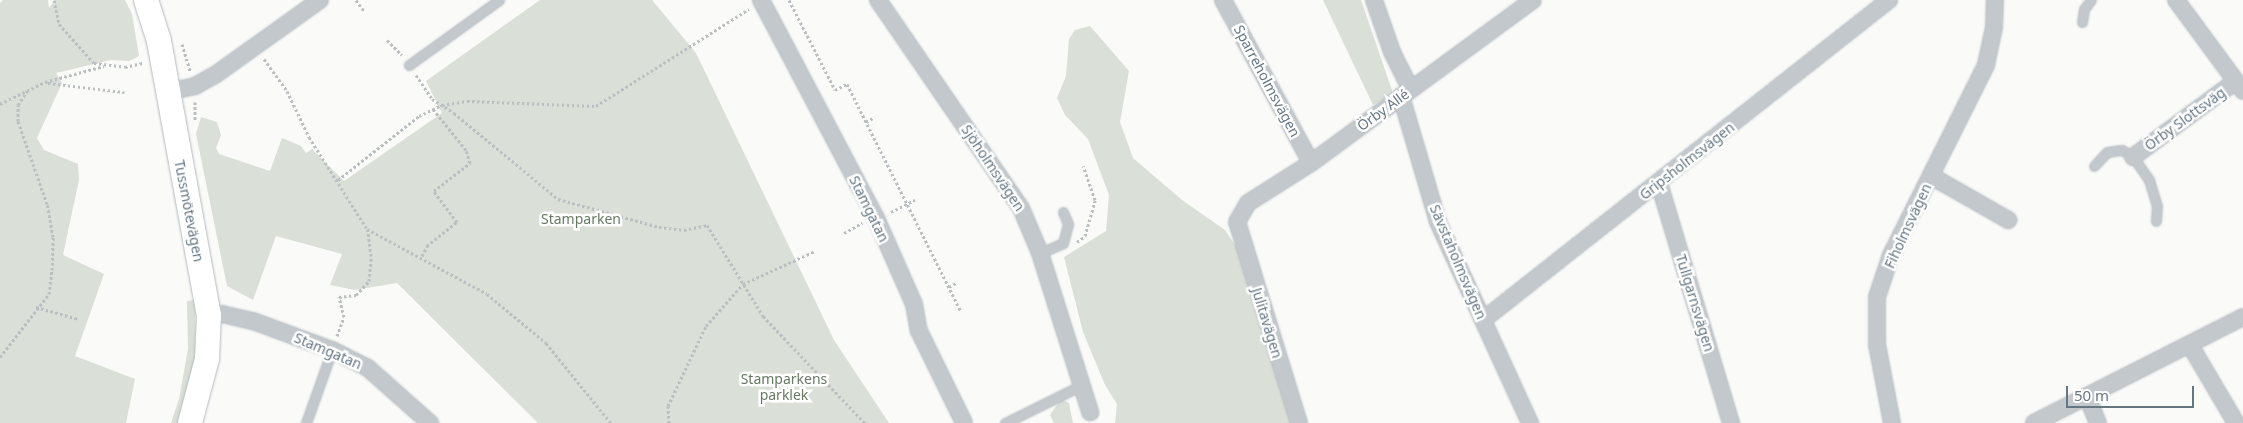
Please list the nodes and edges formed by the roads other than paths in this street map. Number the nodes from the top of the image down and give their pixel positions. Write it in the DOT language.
graph roads {
  1 [pos="146,0"];
  2 [pos="320,0"];
  3 [pos="499,0"];
  4 [pos="880,0"];
  5 [pos="1223,0"];
  6 [pos="1374,0"];
  7 [pos="1533,0"];
  8 [pos="1889,0"];
  9 [pos="1995,0"];
  10 [pos="2091,0"];
  11 [pos="2176,0"];
  12 [pos="762,1"];
  13 [pos="2082,22"];
  14 [pos="409,65"];
  15 [pos="2240,86"];
  16 [pos="167,92"];
  17 [pos="1406,93"];
  18 [pos="2133,157"];
  19 [pos="1311,163"];
  20 [pos="2094,166"];
  21 [pos="1931,176"];
  22 [pos="1659,183"];
  23 [pos="1063,212"];
  24 [pos="2008,220"];
  25 [pos="2156,221"];
  26 [pos="1237,222"];
  27 [pos="1040,253"];
  28 [pos="209,315"];
  29 [pos="2243,317"];
  30 [pos="1482,320"];
  31 [pos="2190,345"];
  32 [pos="332,350"];
  33 [pos="1082,384"];
  34 [pos="2087,396"];
  35 [pos="1090,412"];
  36 [pos="190,423"];
  37 [pos="306,423"];
  38 [pos="430,423"];
  39 [pos="964,423"];
  40 [pos="1005,423"];
  41 [pos="1298,423"];
  42 [pos="1530,423"];
  43 [pos="1731,423"];
  44 [pos="1892,423"];
  45 [pos="2034,423"];
  46 [pos="2098,423"];
  47 [pos="2236,423"];
  1 -- 16 [label="street, Tussmötevägen"];
  2 -- 16 [label="street"];
  3 -- 14 [label="lane"];
  4 -- 27 [label="street, Sjöholmsvägen"];
  5 -- 19 [label="street, Sparreholmsvägen"];
  6 -- 17 [label="street, Sävstaholmsvägen"];
  7 -- 17 [label="street, Örby Allé"];
  8 -- 22 [label="street, Gripsholmsvägen"];
  9 -- 21 [label="street, Fiholmsvägen"];
  10 -- 13 [label="lane"];
  11 -- 15 [label="street, Örby Slottsväg"];
  12 -- 39 [label="street, Stamgatan"];
  15 -- 18 [label="street, Örby Slottsväg"];
  16 -- 28 [label="street, Tussmötevägen"];
  17 -- 19 [label="street, Örby Allé"];
  17 -- 30 [label="street, Sävstaholmsvägen"];
  18 -- 20 [label="lane"];
  18 -- 25 [label="lane"];
  19 -- 26 [label="street, Örby Allé"];
  21 -- 24 [label="street, Fiholmsvägen"];
  21 -- 44 [label="street, Fiholmsvägen"];
  22 -- 30 [label="street, Gripsholmsvägen"];
  22 -- 43 [label="street, Tullgarnsvägen"];
  23 -- 27 [label="lane"];
  26 -- 41 [label="street, Julitavägen"];
  27 -- 33 [label="street, Sjöholmsvägen"];
  28 -- 32 [label="street, Stamgatan"];
  28 -- 36 [label="street, Tussmötevägen"];
  29 -- 31 [label="street"];
  30 -- 42 [label="street, Sävstaholmsvägen"];
  31 -- 34 [label="street"];
  31 -- 47 [label="street"];
  32 -- 37 [label="lane"];
  32 -- 38 [label="street, Stamgatan"];
  33 -- 35 [label="street, Sjöholmsvägen"];
  33 -- 40 [label="lane"];
  34 -- 45 [label="street"];
  34 -- 46 [label="street"];
}
